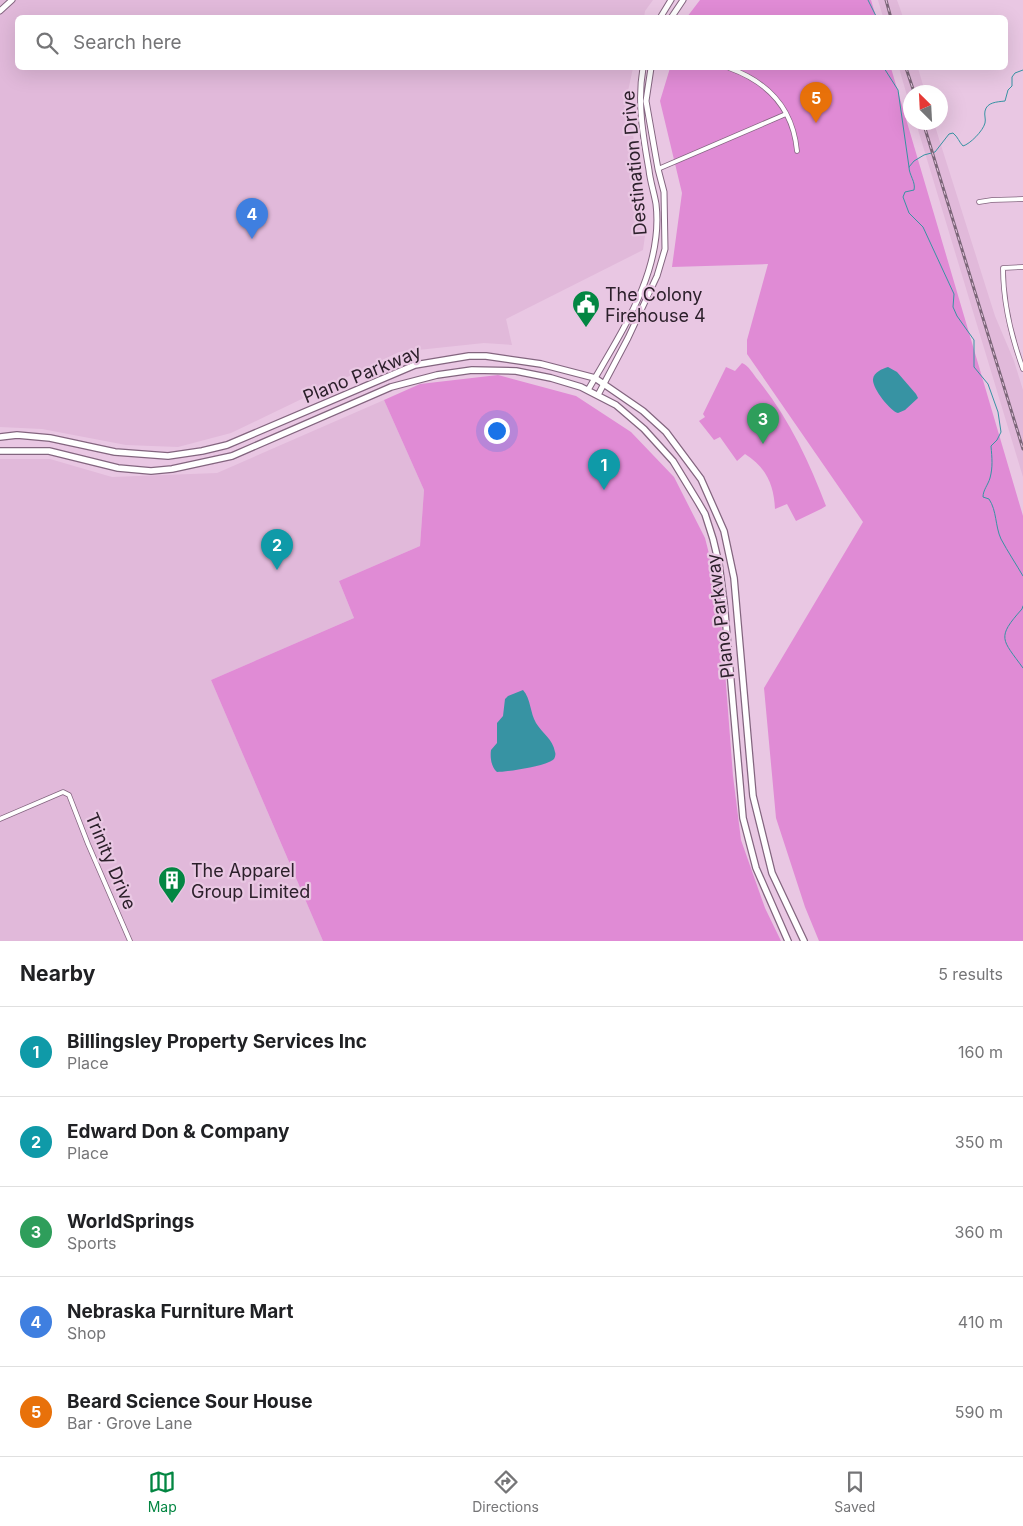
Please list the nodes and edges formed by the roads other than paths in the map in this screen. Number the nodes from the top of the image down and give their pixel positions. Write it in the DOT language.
graph roads {
  1 [pos="12,0"];
  2 [pos="671,0"];
  3 [pos="683,0"];
  4 [pos="0,10"];
  5 [pos="662,15"];
  6 [pos="673,15"];
  7 [pos="643,70"];
  8 [pos="651,70"];
  9 [pos="734,70"];
  10 [pos="786,114"];
  11 [pos="797,151"];
  12 [pos="658,169"];
  13 [pos="1023,199"];
  14 [pos="979,202"];
  15 [pos="1023,267"];
  16 [pos="1023,370"];
  17 [pos="595,378"];
  18 [pos="604,383"];
  19 [pos="588,390"];
  20 [pos="598,395"];
  21 [pos="0,437"];
  22 [pos="0,451"];
  23 [pos="0,818"];
  24 [pos="791,914"];
  25 [pos="778,919"];
  26 [pos="130,941"];
  27 [pos="788,941"];
  28 [pos="804,941"];
  1 -- 4 [label="street"];
  2 -- 5 [label="street"];
  3 -- 6 [label="street"];
  7 -- 17 [label="street, Destination Drive"];
  8 -- 12 [label="street, Destination Drive"];
  9 -- 10 [label="street"];
  10 -- 11 [label="street"];
  10 -- 12 [label="street"];
  12 -- 18 [label="street, Destination Drive"];
  13 -- 14 [label="street"];
  15 -- 16 [label="street"];
  17 -- 18 [label="main road, Plano Parkway"];
  17 -- 19 [label="street, Destination Drive"];
  17 -- 21 [label="main road, Plano Parkway"];
  18 -- 20 [label="street, Destination Drive"];
  18 -- 24 [label="main road, Plano Parkway"];
  19 -- 20 [label="main road, Plano Parkway"];
  19 -- 22 [label="main road, Plano Parkway"];
  20 -- 25 [label="main road, Plano Parkway"];
  23 -- 26 [label="street, Trinity Drive"];
  24 -- 25 [label="main road"];
  24 -- 28 [label="main road, Plano Parkway"];
  25 -- 27 [label="main road, Plano Parkway"];
}
